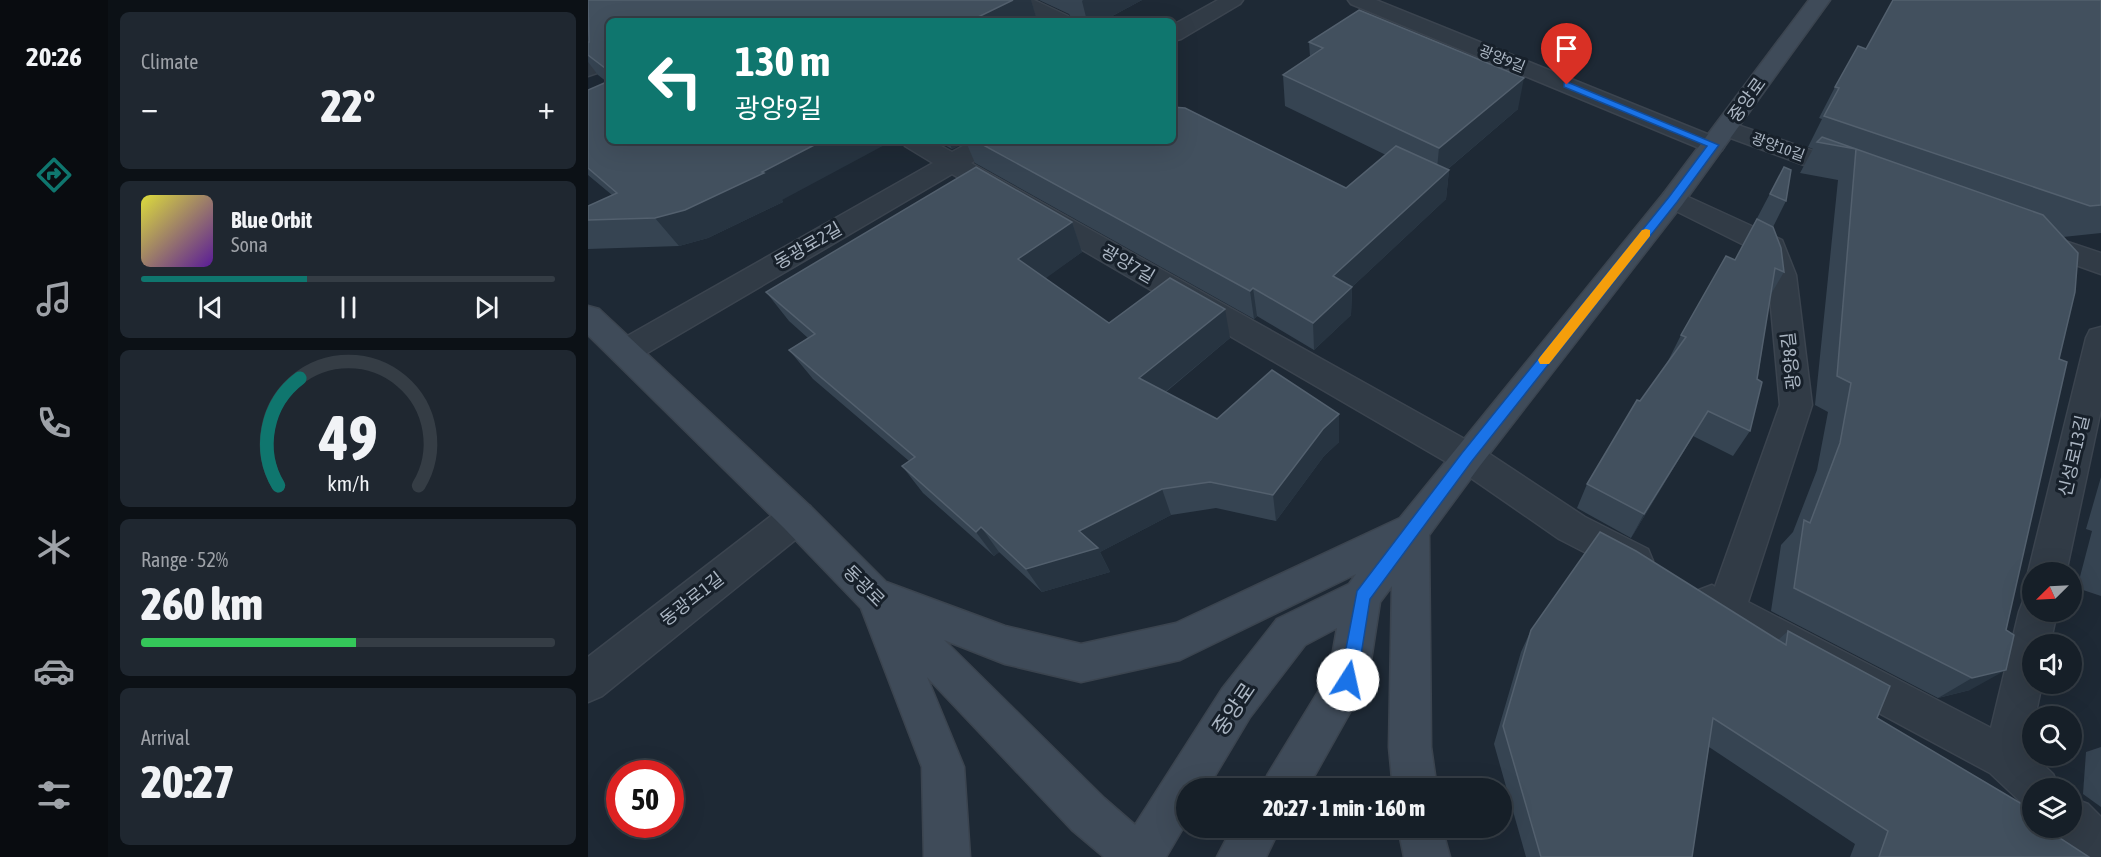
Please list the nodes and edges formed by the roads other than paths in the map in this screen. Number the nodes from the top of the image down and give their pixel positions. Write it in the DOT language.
graph roads {
  1 [pos="1018,0"];
  2 [pos="1233,0"];
  3 [pos="1358,0"];
  4 [pos="1820,0"];
  5 [pos="1054,18"];
  6 [pos="1176,32"];
  7 [pos="606,61"];
  8 [pos="588,69"];
  9 [pos="1720,137"];
  10 [pos="919,144"];
  11 [pos="985,144"];
  12 [pos="952,164"];
  13 [pos="1870,180"];
  14 [pos="1673,199"];
  15 [pos="2013,232"];
  16 [pos="2101,264"];
  17 [pos="588,317"];
  18 [pos="2101,338"];
  19 [pos="626,351"];
  20 [pos="1467,457"];
  21 [pos="797,517"];
  22 [pos="1413,531"];
  23 [pos="2050,562"];
  24 [pos="872,594"];
  25 [pos="1362,596"];
  26 [pos="1726,610"];
  27 [pos="2036,622"];
  28 [pos="588,682"];
  29 [pos="2004,758"];
  30 [pos="1290,778"];
  31 [pos="1414,778"];
  32 [pos="2026,778"];
  33 [pos="2082,829"];
  34 [pos="1252,838"];
  35 [pos="1422,838"];
  36 [pos="2101,847"];
  37 [pos="947,857"];
  38 [pos="1139,857"];
  39 [pos="1240,857"];
  40 [pos="1426,857"];
  1 -- 5 [label="street"];
  2 -- 6 [label="street"];
  3 -- 9 [label="street, 광양9길"];
  4 -- 9 [label="main road, 중앙로"];
  7 -- 8 [label="street"];
  9 -- 13 [label="street, 광양10길"];
  9 -- 14 [label="main road, 중앙로"];
  10 -- 12 [label="street, 광양7길"];
  11 -- 12 [label="street, 동광로2길"];
  12 -- 19 [label="street, 동광로2길"];
  12 -- 20 [label="street, 광양7길"];
  14 -- 20 [label="main road, 중앙로"];
  14 -- 26 [label="street, 광양8길"];
  15 -- 16 [label="street"];
  17 -- 19 [label="main road, 동광로"];
  18 -- 23 [label="street, 신성로13길"];
  19 -- 21 [label="main road, 동광로"];
  20 -- 22 [label="main road, 중앙로"];
  20 -- 26 [label="street"];
  21 -- 24 [label="main road, 동광로"];
  21 -- 28 [label="street, 동광로1길"];
  22 -- 24 [label="main road"];
  22 -- 25 [label="main road, 중앙로"];
  22 -- 31 [label="main road"];
  24 -- 37 [label="main road"];
  24 -- 38 [label="main road, 동광로"];
  25 -- 30 [label="main road, 중앙로"];
  25 -- 38 [label="main road, 중앙로"];
  26 -- 29 [label="street"];
  27 -- 29 [label="street"];
  29 -- 32 [label="street"];
  33 -- 36 [label="street"];
  34 -- 39 [label="main road"];
  35 -- 40 [label="main road"];
}
